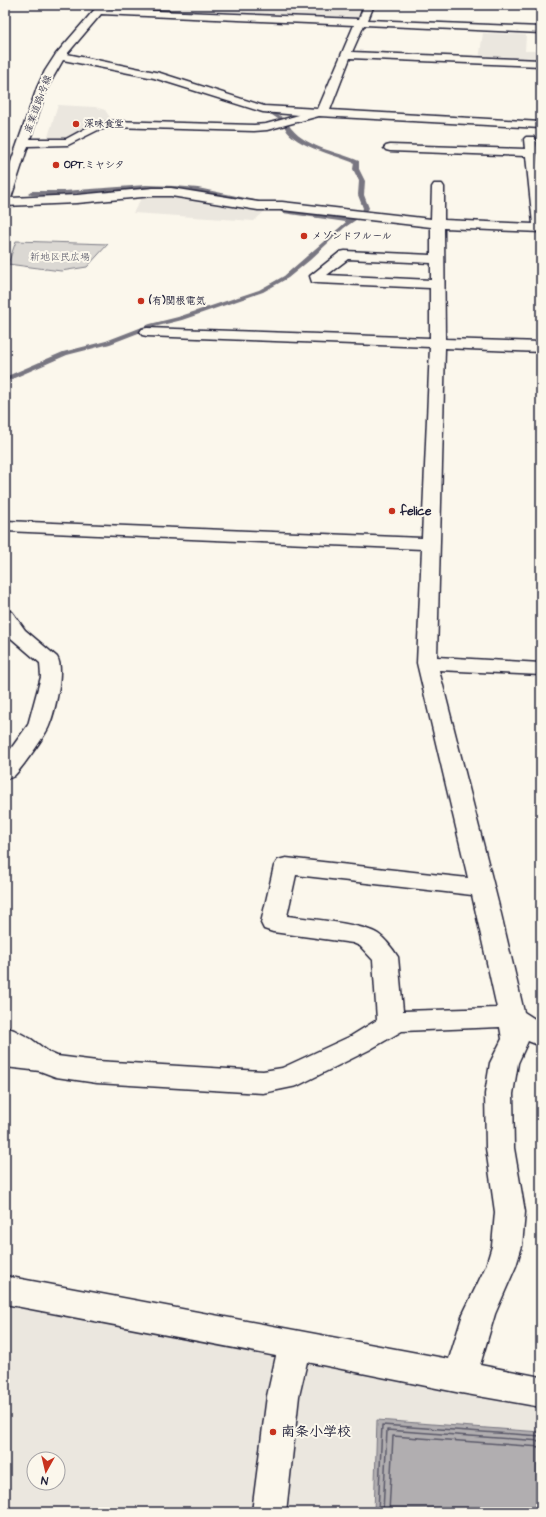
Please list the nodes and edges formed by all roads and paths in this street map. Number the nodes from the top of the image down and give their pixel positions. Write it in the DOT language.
graph roads {
  1 [pos="369,5"];
  2 [pos="102,8"];
  3 [pos="361,23"];
  4 [pos="541,30"];
  5 [pos="346,55"];
  6 [pos="60,56"];
  7 [pos="541,63"];
  8 [pos="319,113"];
  9 [pos="535,124"];
  10 [pos="23,143"];
  11 [pos="390,148"];
  12 [pos="532,153"];
  13 [pos="8,178"];
  14 [pos="438,188"];
  15 [pos="5,197"];
  16 [pos="439,224"];
  17 [pos="540,228"];
  18 [pos="438,259"];
  19 [pos="437,284"];
  20 [pos="147,332"];
  21 [pos="437,343"];
  22 [pos="541,347"];
  23 [pos="5,526"];
  24 [pos="432,544"];
  25 [pos="5,616"];
  26 [pos="427,663"];
  27 [pos="541,669"];
  28 [pos="5,772"];
  29 [pos="482,888"];
  30 [pos="512,1017"];
  31 [pos="391,1025"];
  32 [pos="541,1036"];
  33 [pos="5,1037"];
  34 [pos="5,1057"];
  35 [pos="42,1061"];
  36 [pos="5,1290"];
  37 [pos="295,1346"];
  38 [pos="461,1378"];
  39 [pos="541,1392"];
  40 [pos="269,1512"];
  1 -- 3 [label="street"];
  2 -- 3 [label="street"];
  2 -- 6 [label="street, 産業道路1号線"];
  3 -- 4 [label="street"];
  3 -- 5 [label="street"];
  5 -- 7 [label="street"];
  5 -- 8 [label="street"];
  6 -- 8 [label="street"];
  6 -- 10 [label="street, 産業道路1号線"];
  8 -- 9 [label="street"];
  8 -- 10 [label="street"];
  9 -- 12 [label="street"];
  10 -- 13 [label="street, 産業道路1号線"];
  11 -- 12 [label="street"];
  12 -- 17 [label="street"];
  13 -- 15 [label="street, 産業道路1号線"];
  14 -- 16 [label="street"];
  15 -- 16 [label="street"];
  16 -- 17 [label="street"];
  16 -- 18 [label="street"];
  18 -- 19 [label="street"];
  18 -- 19 [label="street"];
  19 -- 21 [label="street"];
  20 -- 21 [label="street"];
  21 -- 22 [label="street"];
  21 -- 24 [label="street"];
  23 -- 24 [label="street"];
  24 -- 26 [label="street"];
  25 -- 28 [label="street"];
  26 -- 27 [label="street"];
  26 -- 29 [label="street"];
  29 -- 30 [label="street"];
  29 -- 31 [label="street"];
  30 -- 31 [label="street"];
  30 -- 32 [label="street"];
  30 -- 38 [label="street"];
  31 -- 35 [label="street"];
  33 -- 35 [label="street"];
  34 -- 35 [label="street"];
  36 -- 37 [label="street"];
  37 -- 38 [label="street"];
  37 -- 40 [label="street"];
  38 -- 39 [label="street"];
}
